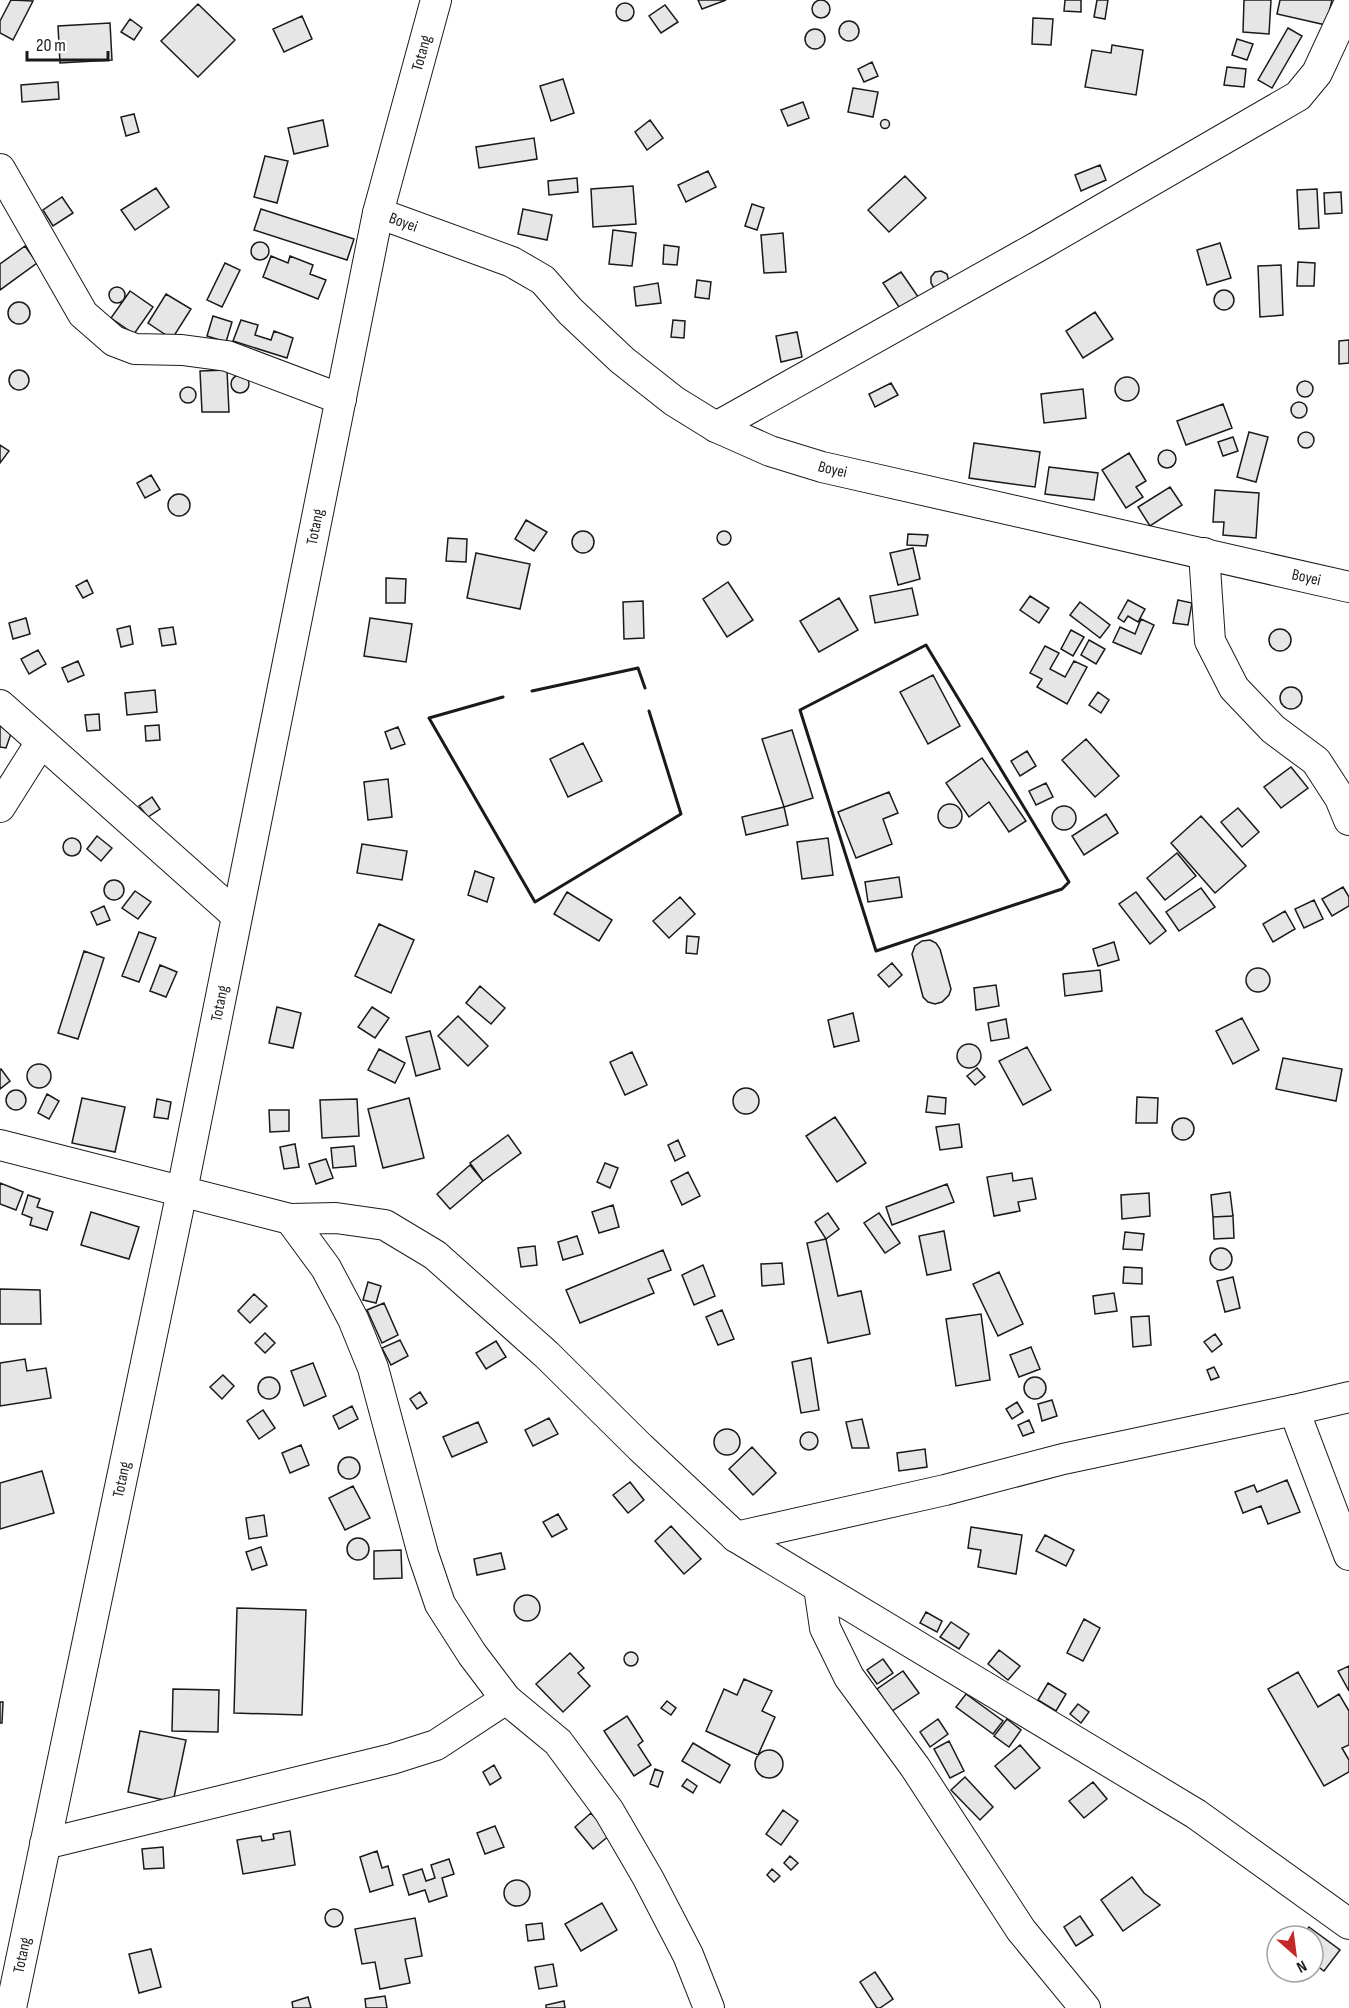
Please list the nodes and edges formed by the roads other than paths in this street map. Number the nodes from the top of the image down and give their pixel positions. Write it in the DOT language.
graph roads {
  1 [pos="436,0"];
  2 [pos="1349,4"];
  3 [pos="0,169"];
  4 [pos="378,213"];
  5 [pos="341,399"];
  6 [pos="716,427"];
  7 [pos="1204,553"];
  8 [pos="1349,587"];
  9 [pos="0,705"];
  10 [pos="41,742"];
  11 [pos="0,807"];
  12 [pos="1349,820"];
  13 [pos="236,915"];
  14 [pos="0,1145"];
  15 [pos="182,1191"];
  16 [pos="290,1219"];
  17 [pos="1349,1396"];
  18 [pos="1294,1410"];
  19 [pos="736,1537"];
  20 [pos="1349,1554"];
  21 [pos="819,1587"];
  22 [pos="506,1699"];
  23 [pos="45,1844"];
  24 [pos="1349,1924"];
  25 [pos="11,2008"];
  26 [pos="709,2008"];
  27 [pos="1085,2008"];
  1 -- 4 [label="street, Totang"];
  2 -- 6 [label="street"];
  3 -- 5 [label="street"];
  4 -- 5 [label="street, Totang"];
  4 -- 6 [label="street, Boyei"];
  5 -- 13 [label="street, Totang"];
  6 -- 7 [label="street, Boyei"];
  7 -- 8 [label="street, Boyei"];
  7 -- 12 [label="street"];
  9 -- 10 [label="street"];
  10 -- 11 [label="street"];
  10 -- 13 [label="street"];
  13 -- 15 [label="street, Totang"];
  14 -- 15 [label="street"];
  15 -- 16 [label="street"];
  15 -- 23 [label="street, Totang"];
  16 -- 19 [label="street"];
  16 -- 22 [label="street"];
  17 -- 18 [label="street"];
  18 -- 19 [label="street"];
  18 -- 20 [label="street"];
  19 -- 21 [label="street"];
  21 -- 24 [label="street"];
  21 -- 27 [label="street"];
  22 -- 23 [label="street"];
  22 -- 26 [label="street"];
  23 -- 25 [label="street, Totang"];
}
